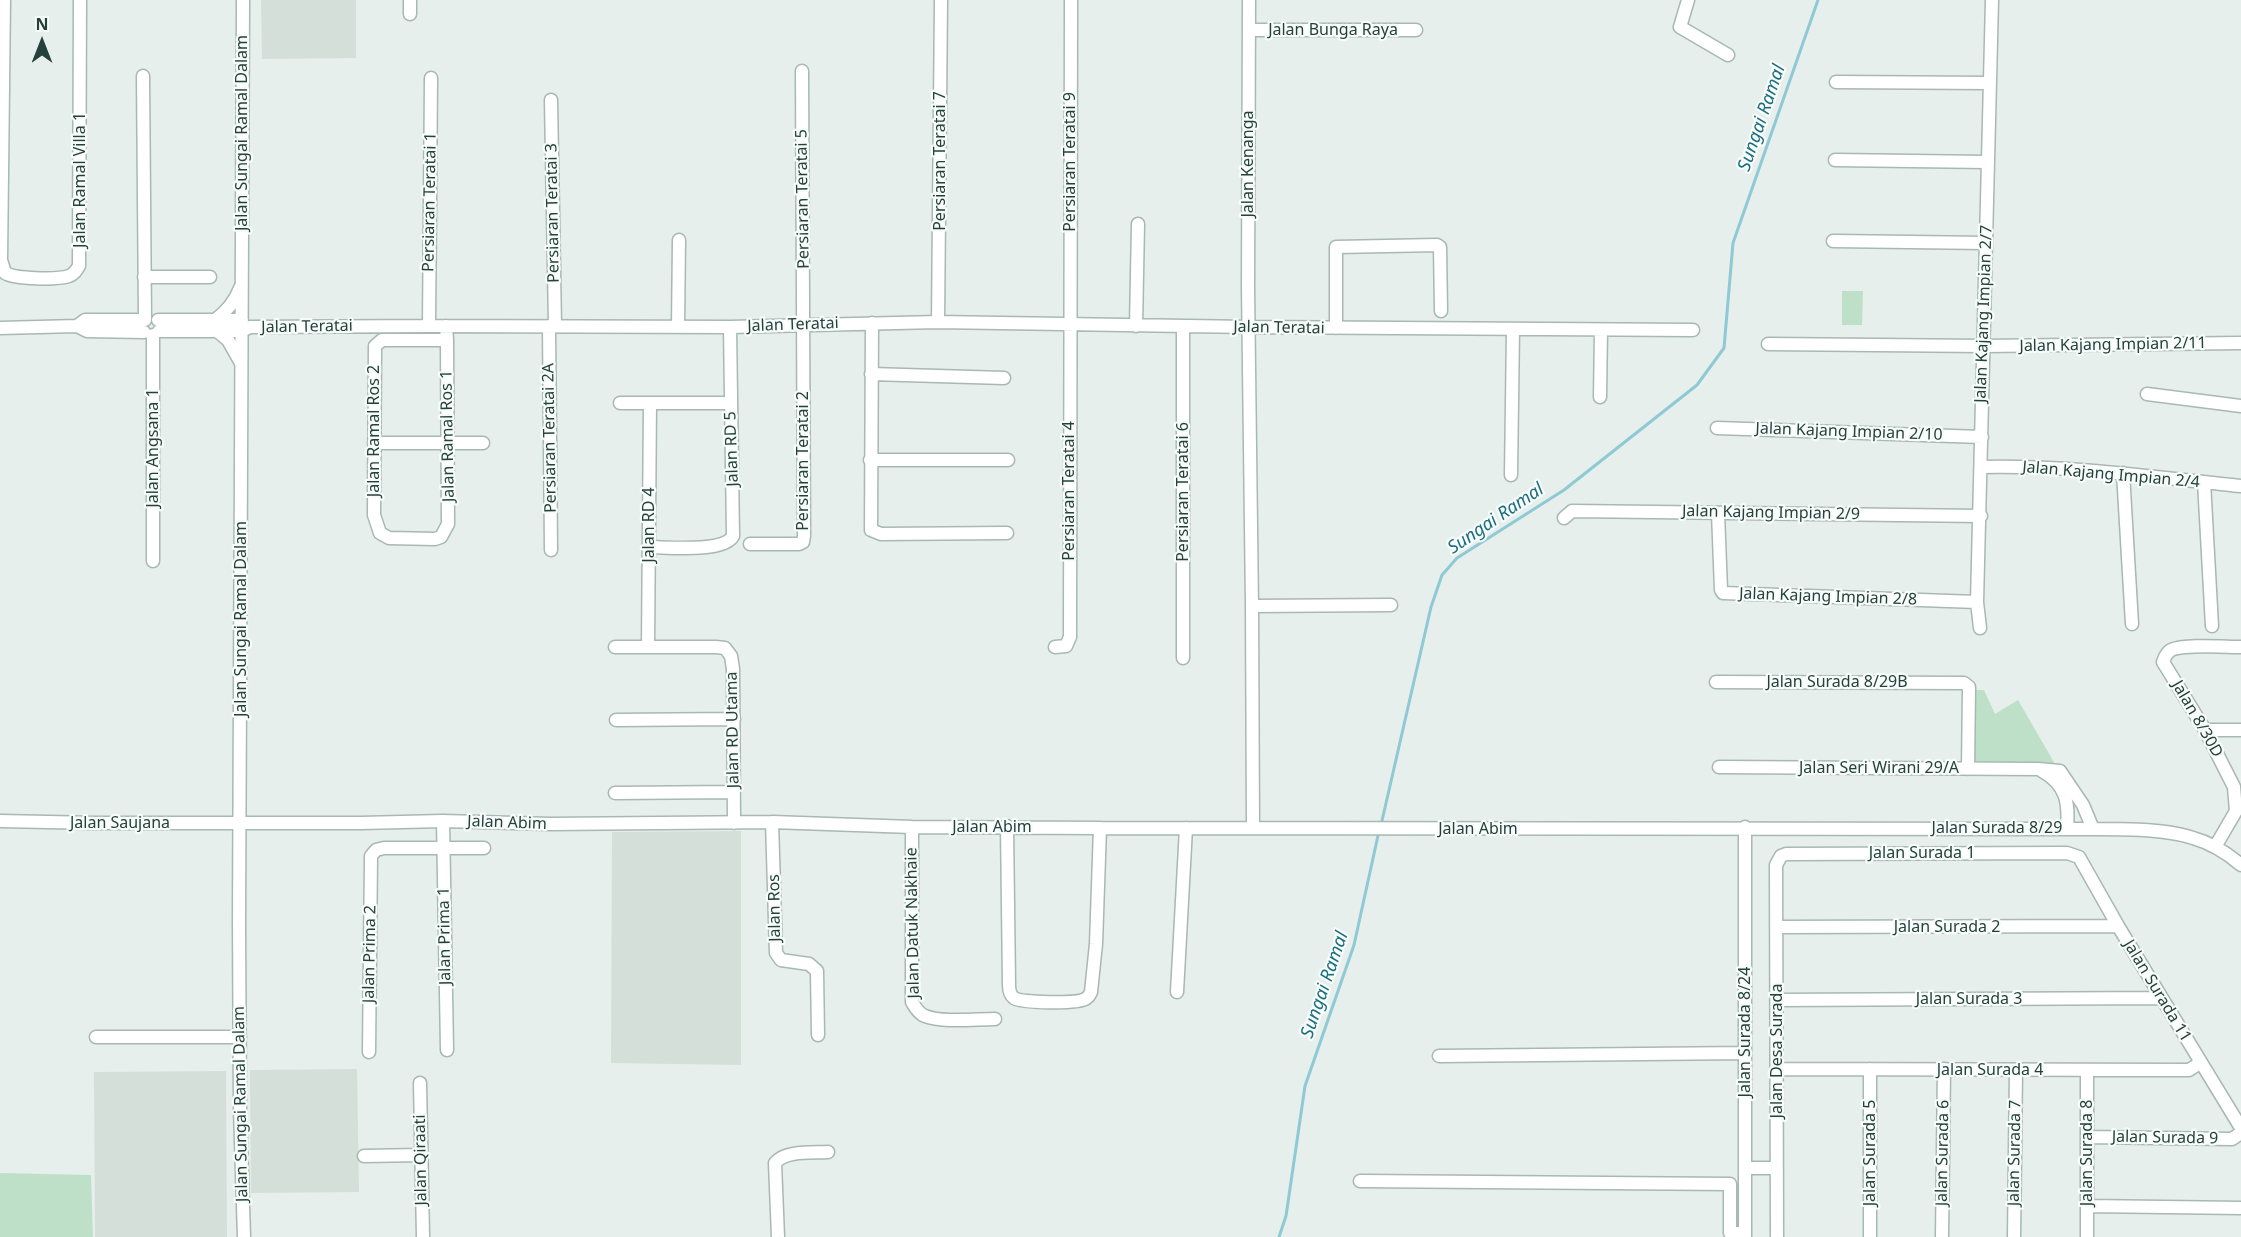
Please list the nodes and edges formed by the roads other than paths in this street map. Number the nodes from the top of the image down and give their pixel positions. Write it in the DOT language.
graph roads {
  1 [pos="4,0"];
  2 [pos="80,0"];
  3 [pos="243,0"];
  4 [pos="410,0"];
  5 [pos="941,0"];
  6 [pos="1071,0"];
  7 [pos="1249,0"];
  8 [pos="1688,0"];
  9 [pos="1992,0"];
  10 [pos="410,14"];
  11 [pos="1249,30"];
  12 [pos="1416,30"];
  13 [pos="1728,55"];
  14 [pos="802,71"];
  15 [pos="143,76"];
  16 [pos="431,78"];
  17 [pos="1836,82"];
  18 [pos="1990,83"];
  19 [pos="551,100"];
  20 [pos="1835,160"];
  21 [pos="1987,162"];
  22 [pos="1138,224"];
  23 [pos="679,240"];
  24 [pos="1833,241"];
  25 [pos="1986,243"];
  26 [pos="1,260"];
  27 [pos="144,277"];
  28 [pos="210,277"];
  29 [pos="242,281"];
  30 [pos="1441,311"];
  31 [pos="939,322"];
  32 [pos="873,323"];
  33 [pos="216,325"];
  34 [pos="1069,325"];
  35 [pos="245,326"];
  36 [pos="429,326"];
  37 [pos="446,326"];
  38 [pos="552,326"];
  39 [pos="802,326"];
  40 [pos="1136,326"];
  41 [pos="1183,326"];
  42 [pos="678,327"];
  43 [pos="730,327"];
  44 [pos="1249,327"];
  45 [pos="0,328"];
  46 [pos="152,328"];
  47 [pos="1336,328"];
  48 [pos="1513,329"];
  49 [pos="1601,330"];
  50 [pos="1694,330"];
  51 [pos="447,339"];
  52 [pos="2241,343"];
  53 [pos="1768,344"];
  54 [pos="1984,346"];
  55 [pos="241,364"];
  56 [pos="871,374"];
  57 [pos="1004,378"];
  58 [pos="2147,393"];
  59 [pos="1600,397"];
  60 [pos="620,402"];
  61 [pos="730,402"];
  62 [pos="650,403"];
  63 [pos="2241,406"];
  64 [pos="1717,428"];
  65 [pos="1982,437"];
  66 [pos="374,443"];
  67 [pos="447,443"];
  68 [pos="483,443"];
  69 [pos="870,460"];
  70 [pos="1008,460"];
  71 [pos="1981,467"];
  72 [pos="2123,473"];
  73 [pos="1511,475"];
  74 [pos="2204,482"];
  75 [pos="2241,486"];
  76 [pos="1718,513"];
  77 [pos="1981,516"];
  78 [pos="1564,518"];
  79 [pos="1007,533"];
  80 [pos="435,539"];
  81 [pos="750,544"];
  82 [pos="649,547"];
  83 [pos="552,550"];
  84 [pos="153,561"];
  85 [pos="1977,602"];
  86 [pos="1391,605"];
  87 [pos="1252,606"];
  88 [pos="2132,624"];
  89 [pos="2212,626"];
  90 [pos="1980,628"];
  91 [pos="615,647"];
  92 [pos="648,647"];
  93 [pos="1055,647"];
  94 [pos="2241,647"];
  95 [pos="1183,658"];
  96 [pos="1716,682"];
  97 [pos="734,719"];
  98 [pos="616,720"];
  99 [pos="2205,730"];
  100 [pos="2241,730"];
  101 [pos="1719,767"];
  102 [pos="1968,768"];
  103 [pos="2038,769"];
  104 [pos="734,792"];
  105 [pos="615,793"];
  106 [pos="2239,811"];
  107 [pos="0,821"];
  108 [pos="443,821"];
  109 [pos="771,822"];
  110 [pos="734,823"];
  111 [pos="240,824"];
  112 [pos="1007,826"];
  113 [pos="912,827"];
  114 [pos="1745,827"];
  115 [pos="1100,828"];
  116 [pos="1186,828"];
  117 [pos="1253,828"];
  118 [pos="2067,829"];
  119 [pos="2093,829"];
  120 [pos="2215,847"];
  121 [pos="444,848"];
  122 [pos="484,848"];
  123 [pos="2073,854"];
  124 [pos="1776,865"];
  125 [pos="2241,865"];
  126 [pos="2118,926"];
  127 [pos="1776,927"];
  128 [pos="1177,993"];
  129 [pos="2161,998"];
  130 [pos="1777,1000"];
  131 [pos="994,1018"];
  132 [pos="818,1035"];
  133 [pos="96,1038"];
  134 [pos="240,1038"];
  135 [pos="447,1050"];
  136 [pos="369,1052"];
  137 [pos="1745,1053"];
  138 [pos="1439,1056"];
  139 [pos="2200,1063"];
  140 [pos="1777,1069"];
  141 [pos="1870,1069"];
  142 [pos="1944,1070"];
  143 [pos="2016,1070"];
  144 [pos="2087,1070"];
  145 [pos="420,1083"];
  146 [pos="2241,1128"];
  147 [pos="2241,1134"];
  148 [pos="2087,1137"];
  149 [pos="828,1152"];
  150 [pos="421,1155"];
  151 [pos="364,1156"];
  152 [pos="1745,1168"];
  153 [pos="1777,1168"];
  154 [pos="1360,1181"];
  155 [pos="2087,1206"];
  156 [pos="2241,1208"];
  157 [pos="1745,1235"];
  158 [pos="244,1237"];
  159 [pos="423,1237"];
  160 [pos="778,1237"];
  161 [pos="1778,1237"];
  162 [pos="1870,1237"];
  163 [pos="1942,1237"];
  164 [pos="2014,1237"];
  165 [pos="2087,1237"];
  1 -- 26 [label="street"];
  2 -- 26 [label="street, Jalan Ramal Villa 1"];
  3 -- 29 [label="street, Jalan Sungai Ramal Dalam"];
  4 -- 10 [label="street"];
  5 -- 31 [label="street, Persiaran Teratai 7"];
  6 -- 34 [label="street, Persiaran Teratai 9"];
  7 -- 11 [label="street, Jalan Kenanga"];
  8 -- 13 [label="street"];
  9 -- 18 [label="street, Jalan Kajang Impian 2/7"];
  11 -- 12 [label="street, Jalan Bunga Raya"];
  11 -- 44 [label="street, Jalan Kenanga"];
  14 -- 39 [label="street, Persiaran Teratai 5"];
  15 -- 27 [label="street, Jalan Angsana 1"];
  16 -- 36 [label="street, Persiaran Teratai 1"];
  17 -- 18 [label="street"];
  18 -- 21 [label="street, Jalan Kajang Impian 2/7"];
  19 -- 38 [label="street, Persiaran Teratai 3"];
  20 -- 21 [label="street"];
  21 -- 25 [label="street, Jalan Kajang Impian 2/7"];
  22 -- 40 [label="street"];
  23 -- 42 [label="street"];
  24 -- 25 [label="street"];
  25 -- 54 [label="street, Jalan Kajang Impian 2/7"];
  27 -- 28 [label="street"];
  27 -- 46 [label="street, Jalan Angsana 1"];
  29 -- 33 [label="street"];
  29 -- 35 [label="street, Jalan Sungai Ramal Dalam"];
  30 -- 47 [label="street"];
  31 -- 32 [label="street, Jalan Teratai"];
  31 -- 34 [label="street, Jalan Teratai"];
  32 -- 39 [label="street, Jalan Teratai"];
  32 -- 56 [label="street"];
  33 -- 35 [label="street, Jalan Teratai"];
  33 -- 46 [label="street, Jalan Teratai"];
  33 -- 55 [label="street"];
  34 -- 40 [label="street, Jalan Teratai"];
  34 -- 93 [label="street, Persiaran Teratai 4"];
  35 -- 36 [label="street, Jalan Teratai"];
  35 -- 55 [label="street, Jalan Sungai Ramal Dalam"];
  36 -- 37 [label="street, Jalan Teratai"];
  37 -- 38 [label="street, Jalan Teratai"];
  37 -- 51 [label="street, Jalan Ramal Ros 1"];
  38 -- 42 [label="street, Jalan Teratai"];
  38 -- 83 [label="street, Persiaran Teratai 2A"];
  39 -- 43 [label="street, Jalan Teratai"];
  39 -- 81 [label="street, Persiaran Teratai 2"];
  40 -- 41 [label="street, Jalan Teratai"];
  41 -- 44 [label="street, Jalan Teratai"];
  41 -- 95 [label="street, Persiaran Teratai 6"];
  42 -- 43 [label="street, Jalan Teratai"];
  43 -- 61 [label="street, Jalan RD 5"];
  44 -- 47 [label="street, Jalan Teratai"];
  44 -- 87 [label="street, Jalan Kenanga"];
  45 -- 46 [label="street, Jalan Teratai"];
  46 -- 84 [label="street, Jalan Angsana 1"];
  47 -- 48 [label="street, Jalan Teratai"];
  48 -- 49 [label="street, Jalan Teratai"];
  48 -- 73 [label="street"];
  49 -- 50 [label="street, Jalan Teratai"];
  49 -- 59 [label="street"];
  51 -- 66 [label="street, Jalan Ramal Ros 2"];
  51 -- 67 [label="street, Jalan Ramal Ros 1"];
  52 -- 54 [label="street, Jalan Kajang Impian 2/11"];
  53 -- 54 [label="street, Jalan Kajang Impian 2/11"];
  54 -- 65 [label="street, Jalan Kajang Impian 2/7"];
  55 -- 111 [label="street, Jalan Sungai Ramal Dalam"];
  56 -- 57 [label="street"];
  56 -- 69 [label="street"];
  58 -- 63 [label="street"];
  60 -- 62 [label="street"];
  61 -- 62 [label="street"];
  61 -- 82 [label="street, Jalan RD 5"];
  62 -- 82 [label="street, Jalan RD 4"];
  64 -- 65 [label="street, Jalan Kajang Impian 2/10"];
  65 -- 71 [label="street, Jalan Kajang Impian 2/7"];
  66 -- 67 [label="street"];
  66 -- 80 [label="street, Jalan Ramal Ros 2"];
  67 -- 68 [label="street"];
  67 -- 80 [label="street, Jalan Ramal Ros 1"];
  69 -- 70 [label="street"];
  69 -- 79 [label="street"];
  71 -- 72 [label="street, Jalan Kajang Impian 2/4"];
  71 -- 77 [label="street, Jalan Kajang Impian 2/7"];
  72 -- 74 [label="street, Jalan Kajang Impian 2/4"];
  72 -- 88 [label="street"];
  74 -- 75 [label="street, Jalan Kajang Impian 2/4"];
  74 -- 89 [label="street"];
  76 -- 77 [label="street, Jalan Kajang Impian 2/9"];
  76 -- 78 [label="street, Jalan Kajang Impian 2/9"];
  76 -- 85 [label="street, Jalan Kajang Impian 2/8"];
  77 -- 85 [label="street, Jalan Kajang Impian 2/7"];
  82 -- 92 [label="street, Jalan RD 4"];
  85 -- 90 [label="street, Jalan Kajang Impian 2/7"];
  86 -- 87 [label="street"];
  87 -- 117 [label="street, Jalan Kenanga"];
  91 -- 92 [label="street"];
  92 -- 97 [label="street, Jalan RD Utama"];
  94 -- 99 [label="street, Jalan 8/30D"];
  96 -- 102 [label="street, Jalan Surada 8/29B"];
  97 -- 98 [label="street"];
  97 -- 104 [label="street, Jalan RD Utama"];
  99 -- 100 [label="street"];
  99 -- 106 [label="street, Jalan 8/30D"];
  101 -- 102 [label="street, Jalan Seri Wirani 29/A"];
  102 -- 103 [label="street, Jalan Seri Wirani 29/A"];
  103 -- 118 [label="street"];
  103 -- 119 [label="street, Jalan Seri Wirani 29/A"];
  104 -- 105 [label="street"];
  104 -- 110 [label="street, Jalan RD Utama"];
  106 -- 120 [label="street"];
  107 -- 111 [label="street, Jalan Saujana"];
  108 -- 110 [label="street, Jalan Abim"];
  108 -- 111 [label="street, Jalan Abim"];
  108 -- 121 [label="street, Jalan Prima 1"];
  109 -- 110 [label="street, Jalan Abim"];
  109 -- 113 [label="street, Jalan Abim"];
  109 -- 132 [label="street, Jalan Ros"];
  111 -- 134 [label="street, Jalan Sungai Ramal Dalam"];
  112 -- 113 [label="street, Jalan Abim"];
  112 -- 115 [label="street, Jalan Abim"];
  112 -- 115 [label="street"];
  113 -- 131 [label="street, Jalan Datuk Nakhaie"];
  114 -- 117 [label="street, Jalan Abim"];
  114 -- 118 [label="street, Jalan Surada 8/29"];
  114 -- 137 [label="street, Jalan Surada 8/24"];
  115 -- 116 [label="street, Jalan Abim"];
  116 -- 117 [label="street, Jalan Abim"];
  116 -- 128 [label="street"];
  118 -- 119 [label="street, Jalan Surada 8/29"];
  119 -- 120 [label="street, Jalan Surada 8/29"];
  120 -- 125 [label="street, Jalan Surada 8/29"];
  121 -- 122 [label="street"];
  121 -- 135 [label="street, Jalan Prima 1"];
  121 -- 136 [label="street, Jalan Prima 2"];
  123 -- 124 [label="street, Jalan Surada 1"];
  123 -- 126 [label="street, Jalan Surada 11"];
  124 -- 127 [label="street, Jalan Desa Surada"];
  126 -- 127 [label="street, Jalan Surada 2"];
  126 -- 129 [label="street, Jalan Surada 11"];
  127 -- 130 [label="street, Jalan Desa Surada"];
  129 -- 130 [label="street, Jalan Surada 3"];
  129 -- 139 [label="street, Jalan Surada 11"];
  130 -- 140 [label="street, Jalan Desa Surada"];
  133 -- 134 [label="street"];
  134 -- 158 [label="street, Jalan Sungai Ramal Dalam"];
  137 -- 138 [label="street"];
  137 -- 152 [label="street, Jalan Surada 8/24"];
  139 -- 144 [label="street, Jalan Surada 4"];
  139 -- 146 [label="street, Jalan Surada 11"];
  140 -- 141 [label="street, Jalan Surada 4"];
  140 -- 153 [label="street, Jalan Desa Surada"];
  141 -- 142 [label="street, Jalan Surada 4"];
  141 -- 162 [label="street, Jalan Surada 5"];
  142 -- 143 [label="street, Jalan Surada 4"];
  142 -- 163 [label="street, Jalan Surada 6"];
  143 -- 144 [label="street, Jalan Surada 4"];
  143 -- 164 [label="street, Jalan Surada 7"];
  144 -- 148 [label="street, Jalan Surada 8"];
  145 -- 150 [label="street, Jalan Qiraati"];
  147 -- 148 [label="street, Jalan Surada 9"];
  148 -- 155 [label="street, Jalan Surada 8"];
  149 -- 160 [label="street"];
  150 -- 151 [label="street"];
  150 -- 159 [label="street, Jalan Qiraati"];
  152 -- 153 [label="street"];
  152 -- 157 [label="street, Jalan Surada 8/24"];
  153 -- 161 [label="street, Jalan Desa Surada"];
  154 -- 157 [label="street"];
  155 -- 156 [label="street"];
  155 -- 165 [label="street, Jalan Surada 8"];
}
